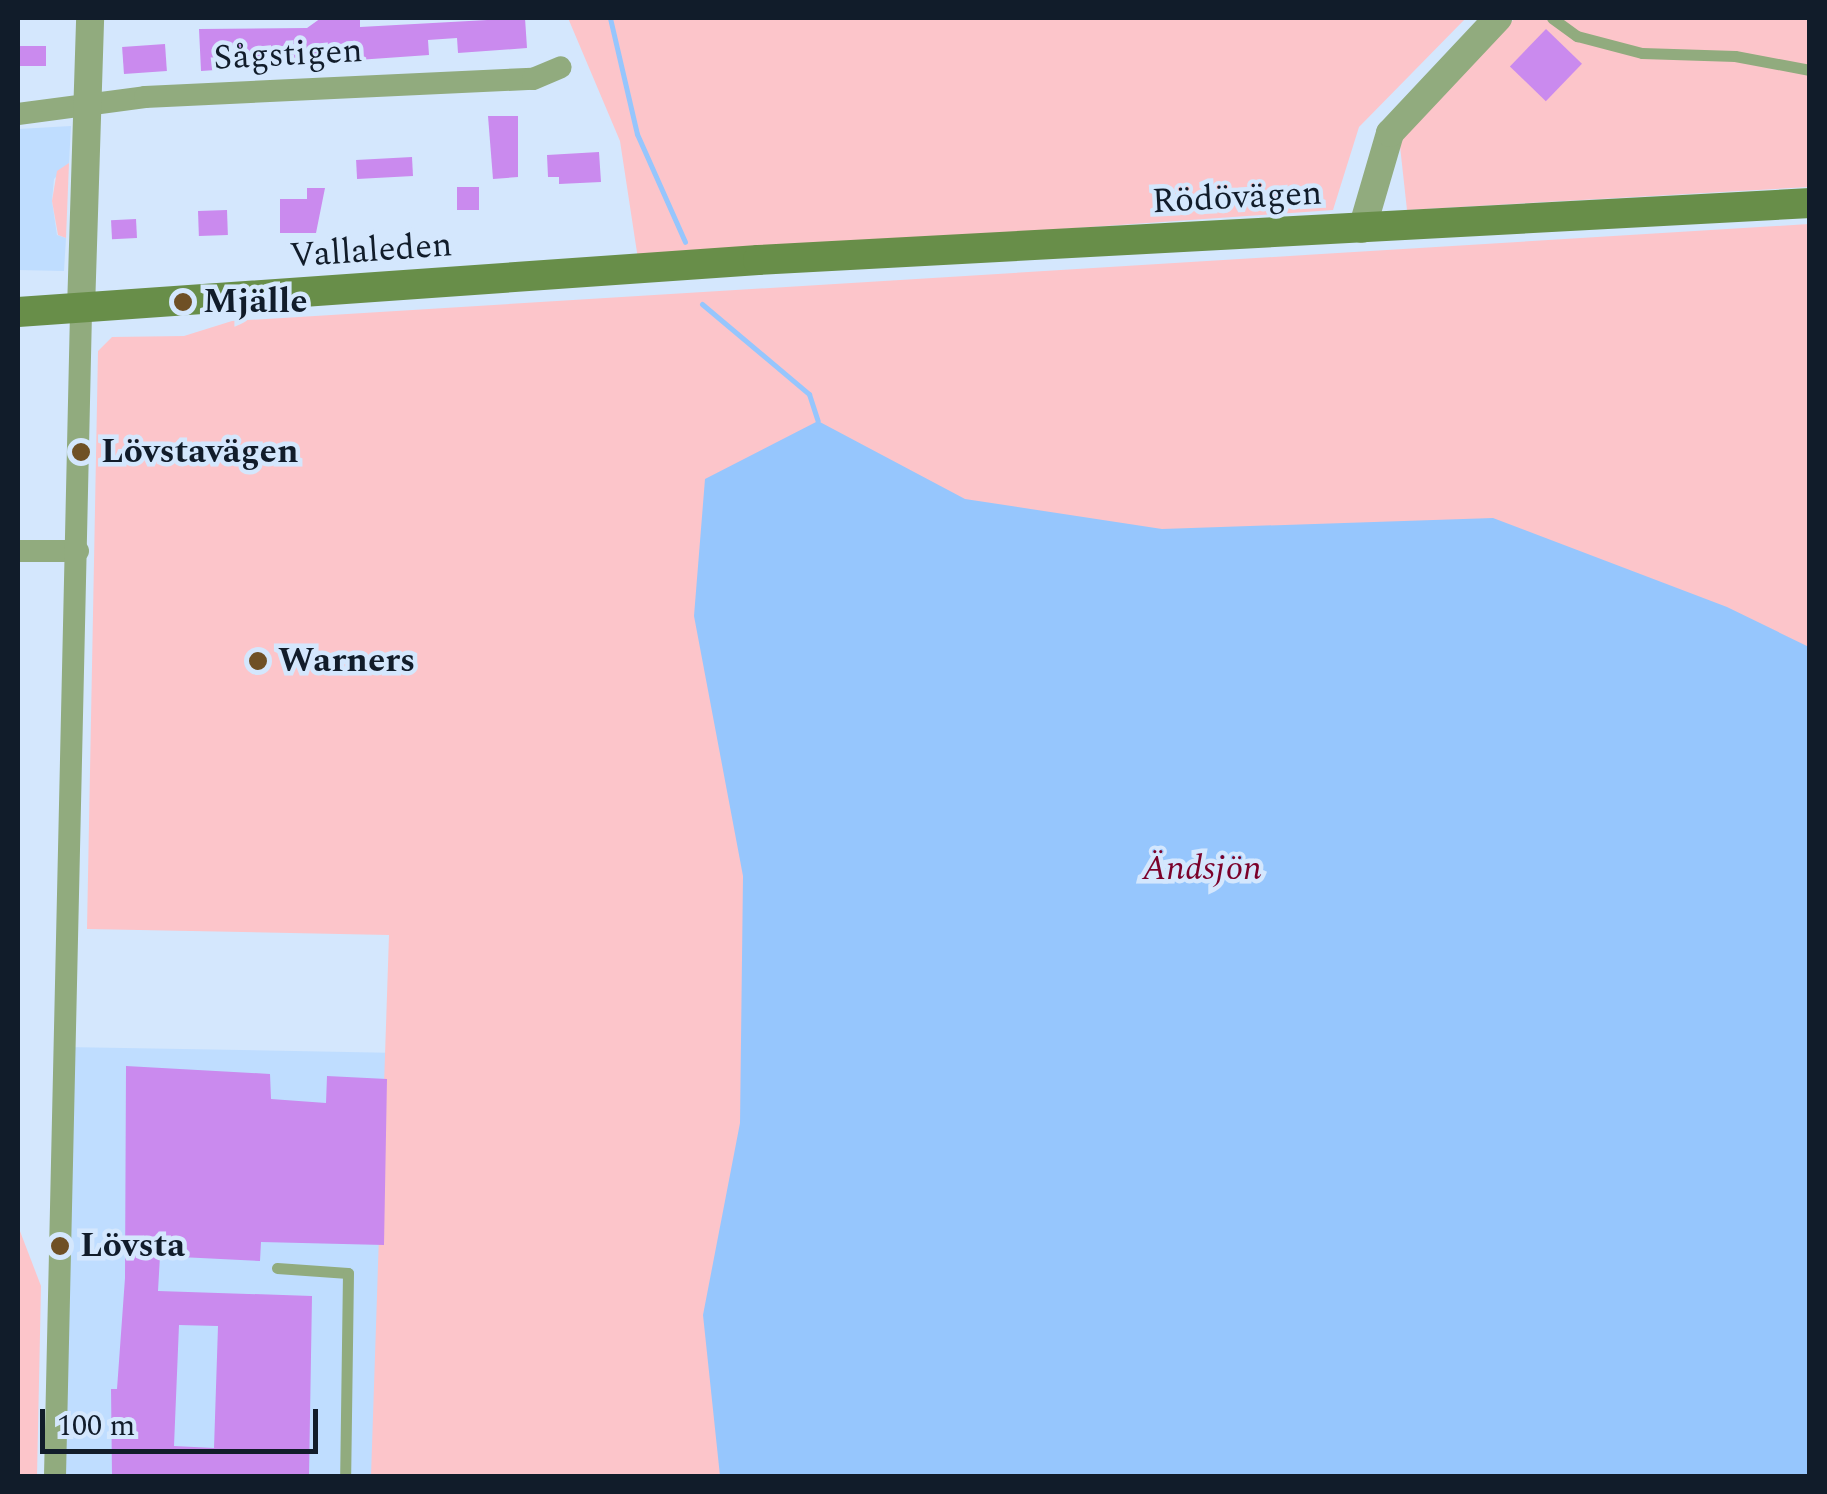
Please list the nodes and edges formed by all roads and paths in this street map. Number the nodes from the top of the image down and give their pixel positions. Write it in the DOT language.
graph roads {
  1 [pos="90,18"];
  2 [pos="1498,18"];
  3 [pos="1552,18"];
  4 [pos="561,67"];
  5 [pos="1810,70"];
  6 [pos="86,108"];
  7 [pos="18,114"];
  8 [pos="1810,203"];
  9 [pos="1362,229"];
  10 [pos="669,268"];
  11 [pos="81,309"];
  12 [pos="18,312"];
  13 [pos="18,551"];
  14 [pos="78,551"];
  15 [pos="277,1268"];
  16 [pos="55,1476"];
  17 [pos="345,1476"];
  1 -- 6 [label="street"];
  2 -- 9 [label="street"];
  3 -- 5 [label="lane"];
  4 -- 6 [label="street, Sågstigen"];
  6 -- 7 [label="street, Sågstigen"];
  6 -- 11 [label="street"];
  8 -- 9 [label="main road, Rödövägen"];
  9 -- 10 [label="main road, Rödövägen"];
  10 -- 11 [label="main road, Vallaleden"];
  11 -- 12 [label="main road, Vallaleden"];
  11 -- 14 [label="street"];
  13 -- 14 [label="street"];
  14 -- 16 [label="street"];
  15 -- 17 [label="lane"];
}
